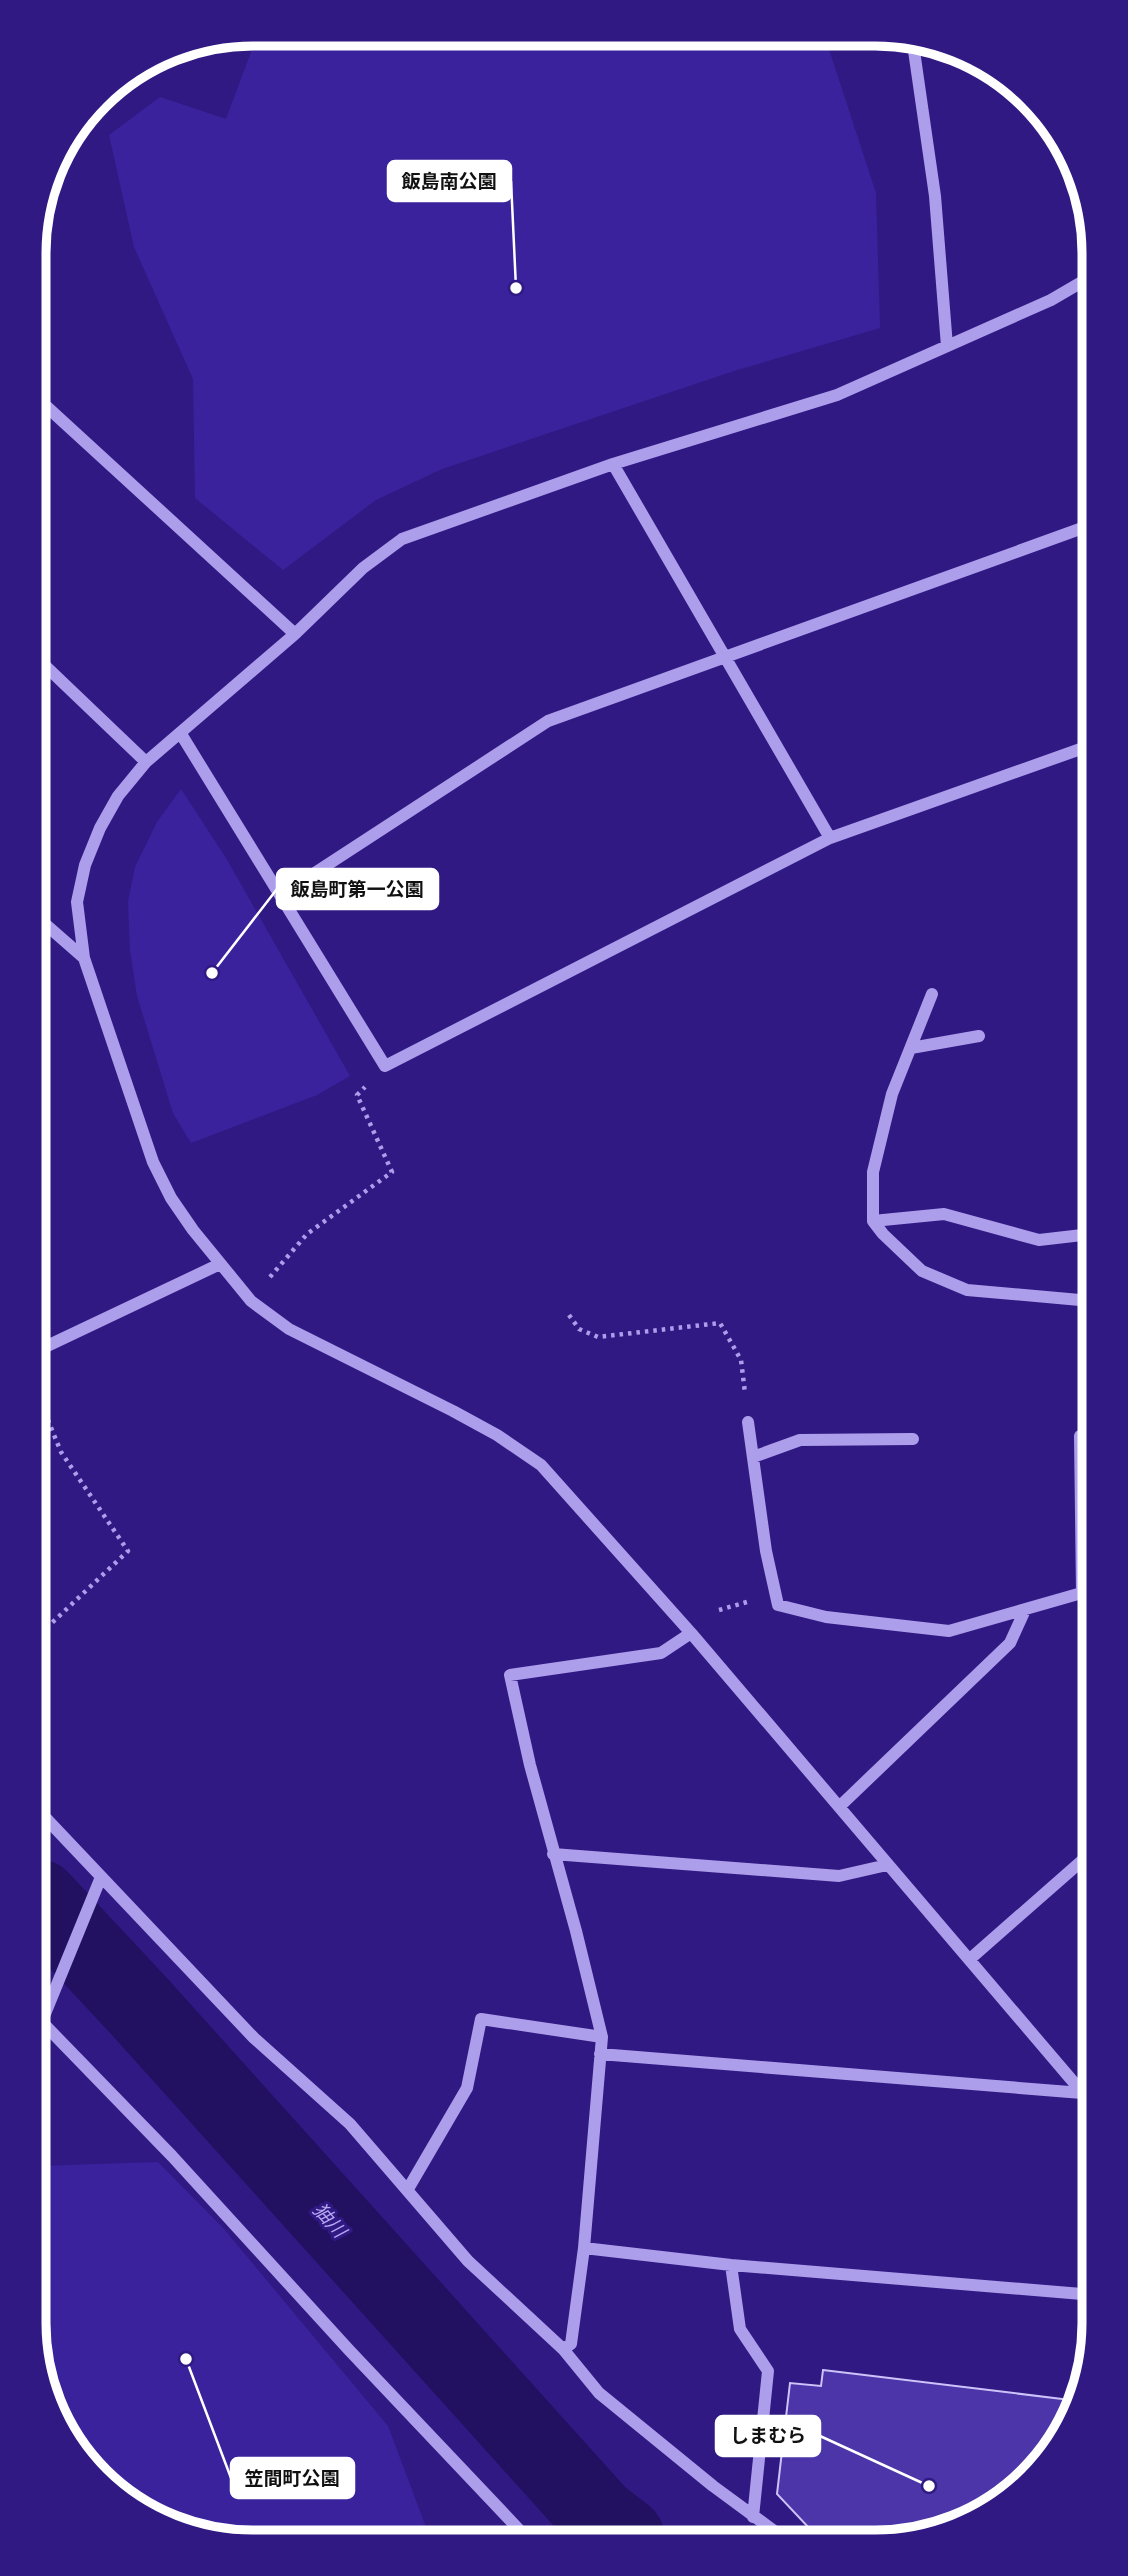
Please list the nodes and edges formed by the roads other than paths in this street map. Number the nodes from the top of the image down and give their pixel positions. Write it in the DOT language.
graph roads {
  1 [pos="914,49"];
  2 [pos="1082,282"];
  3 [pos="947,346"];
  4 [pos="46,406"];
  5 [pos="613,464"];
  6 [pos="1082,528"];
  7 [pos="295,634"];
  8 [pos="725,655"];
  9 [pos="46,667"];
  10 [pos="181,734"];
  11 [pos="1082,748"];
  12 [pos="146,762"];
  13 [pos="830,838"];
  14 [pos="281,895"];
  15 [pos="46,925"];
  16 [pos="84,958"];
  17 [pos="932,994"];
  18 [pos="979,1037"];
  19 [pos="911,1048"];
  20 [pos="873,1221"];
  21 [pos="1082,1235"];
  22 [pos="220,1264"];
  23 [pos="1082,1300"];
  24 [pos="46,1347"];
  25 [pos="748,1422"];
  26 [pos="1080,1436"];
  27 [pos="913,1439"];
  28 [pos="753,1457"];
  29 [pos="1082,1480"];
  30 [pos="1082,1593"];
  31 [pos="1026,1610"];
  32 [pos="691,1633"];
  33 [pos="839,1807"];
  34 [pos="46,1818"];
  35 [pos="553,1854"];
  36 [pos="1082,1860"];
  37 [pos="887,1865"];
  38 [pos="101,1877"];
  39 [pos="970,1959"];
  40 [pos="46,2009"];
  41 [pos="46,2029"];
  42 [pos="601,2037"];
  43 [pos="600,2054"];
  44 [pos="1082,2092"];
  45 [pos="408,2189"];
  46 [pos="584,2248"];
  47 [pos="731,2265"];
  48 [pos="1082,2294"];
  49 [pos="563,2349"];
  50 [pos="753,2517"];
  51 [pos="519,2530"];
  52 [pos="772,2530"];
  1 -- 3 [label="street"];
  2 -- 3 [label="street"];
  3 -- 5 [label="street"];
  4 -- 7 [label="street"];
  5 -- 7 [label="street"];
  5 -- 8 [label="street"];
  6 -- 8 [label="street"];
  7 -- 10 [label="street"];
  8 -- 13 [label="street"];
  8 -- 14 [label="street"];
  9 -- 12 [label="street"];
  10 -- 12 [label="street"];
  10 -- 14 [label="street"];
  11 -- 13 [label="street"];
  12 -- 16 [label="street"];
  13 -- 14 [label="street"];
  15 -- 16 [label="street"];
  16 -- 22 [label="street"];
  17 -- 19 [label="street"];
  18 -- 19 [label="street"];
  19 -- 20 [label="street"];
  20 -- 21 [label="street"];
  20 -- 23 [label="street"];
  22 -- 24 [label="street"];
  22 -- 32 [label="street"];
  25 -- 28 [label="street"];
  26 -- 29 [label="street"];
  27 -- 28 [label="street"];
  28 -- 31 [label="street"];
  30 -- 31 [label="street"];
  31 -- 33 [label="street"];
  32 -- 33 [label="street"];
  32 -- 35 [label="street"];
  33 -- 37 [label="street"];
  34 -- 38 [label="street"];
  35 -- 37 [label="street"];
  35 -- 42 [label="street"];
  36 -- 39 [label="street"];
  37 -- 39 [label="street"];
  38 -- 40 [label="street"];
  38 -- 45 [label="street"];
  39 -- 44 [label="street"];
  41 -- 51 [label="street"];
  42 -- 43 [label="street"];
  42 -- 45 [label="street"];
  43 -- 44 [label="street"];
  43 -- 46 [label="street"];
  45 -- 49 [label="street"];
  46 -- 47 [label="street"];
  46 -- 49 [label="street"];
  47 -- 48 [label="street"];
  47 -- 50 [label="street"];
  49 -- 50 [label="street"];
  50 -- 52 [label="street"];
}
